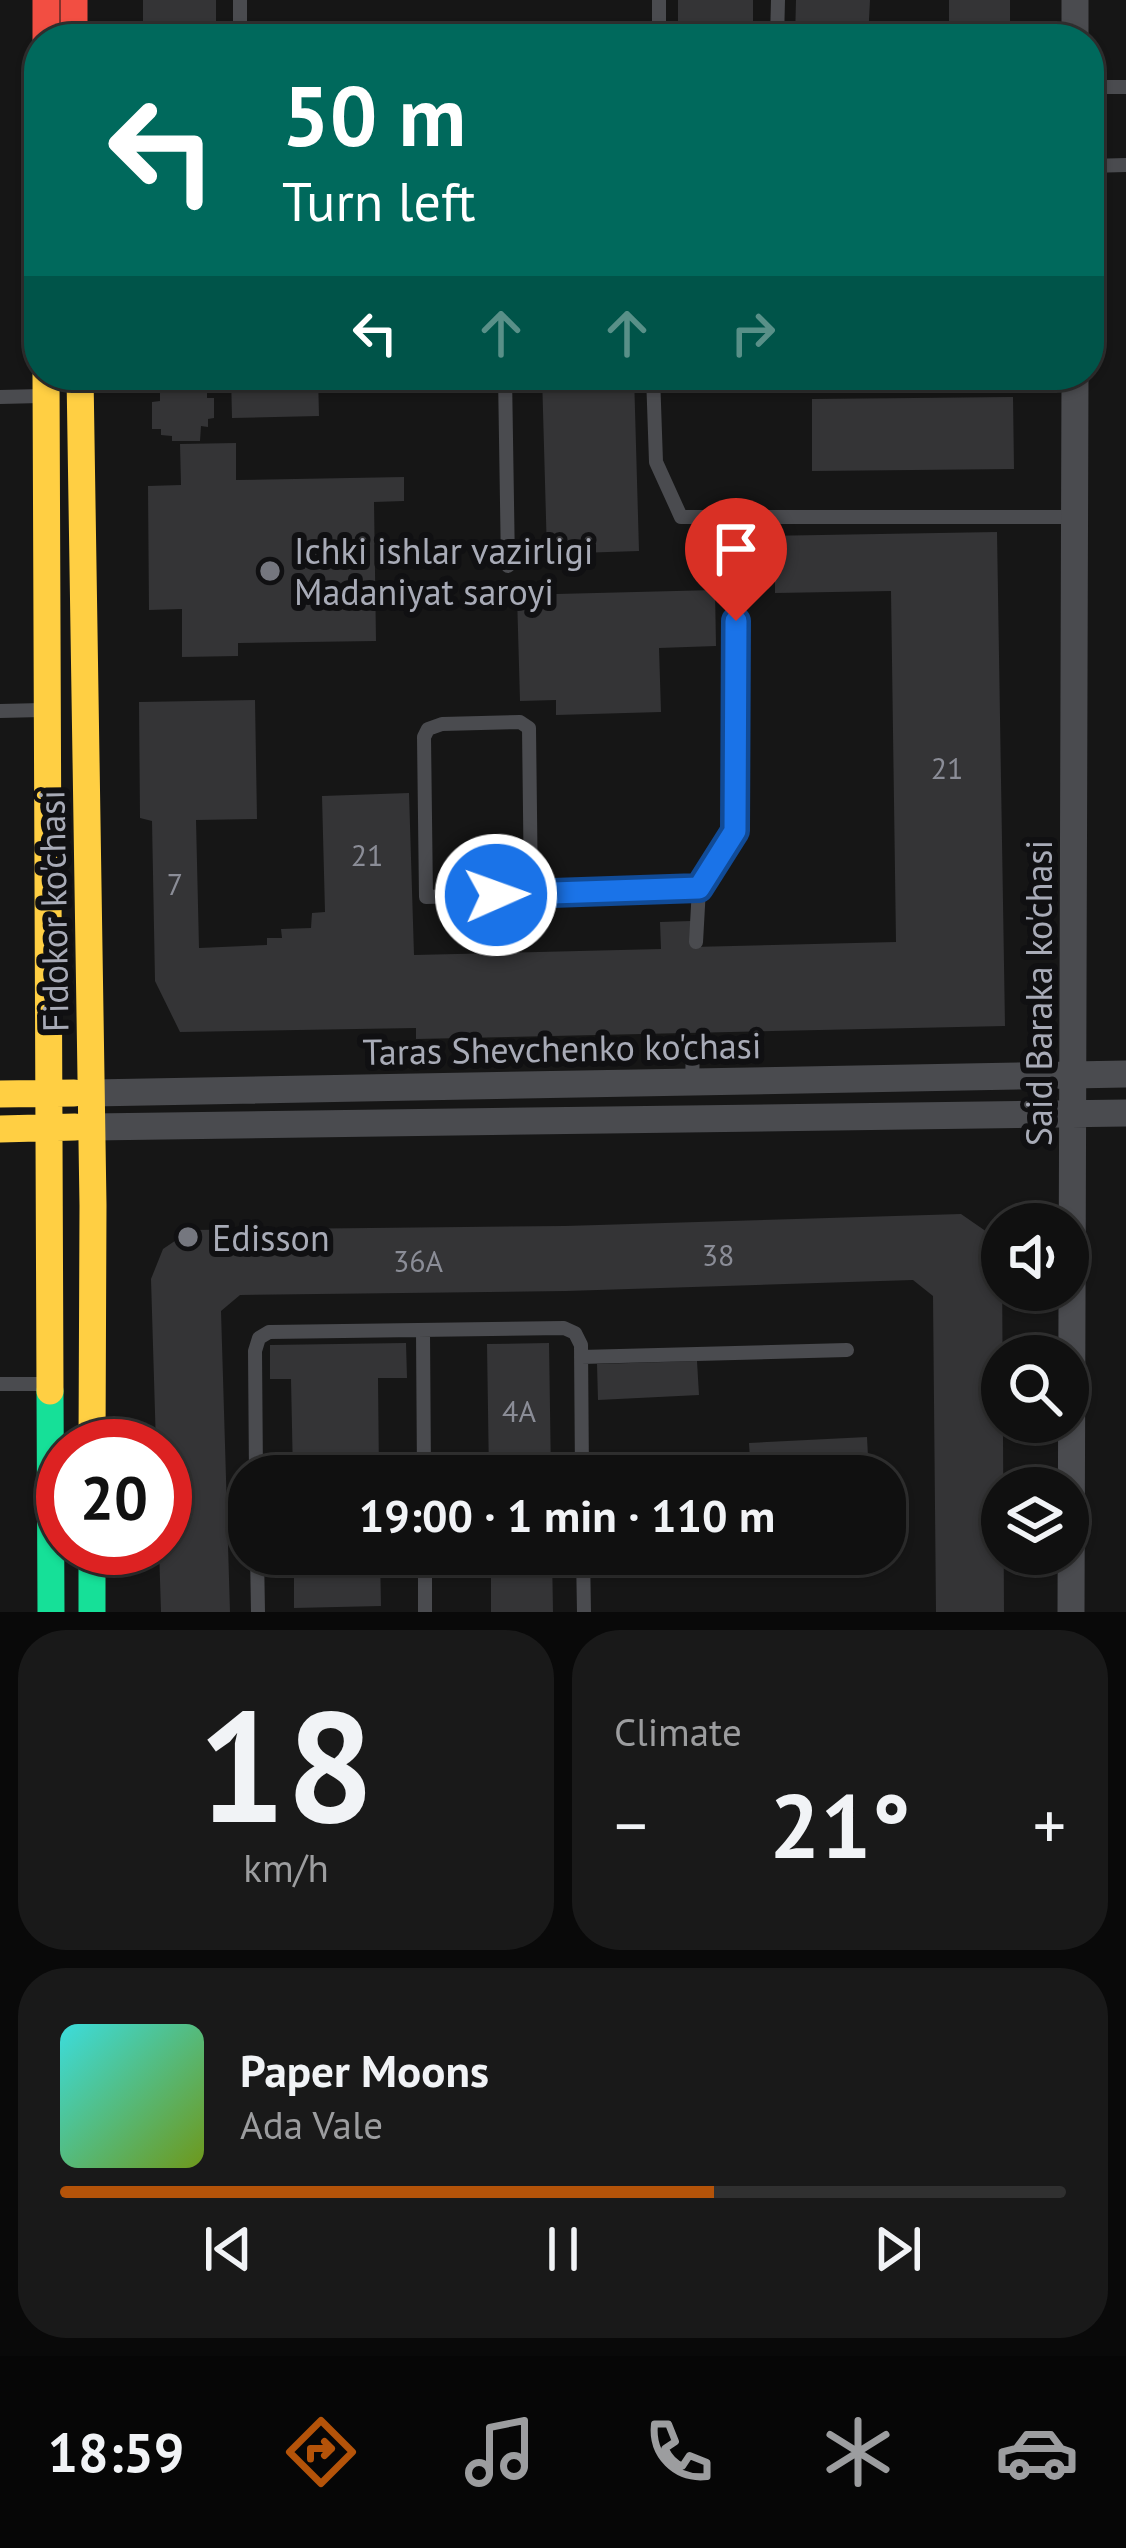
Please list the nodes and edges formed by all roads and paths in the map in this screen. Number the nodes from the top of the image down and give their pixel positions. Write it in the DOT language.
graph roads {
  1 [pos="29,390"];
  2 [pos="46,390"];
  3 [pos="80,390"];
  4 [pos="506,390"];
  5 [pos="654,390"];
  6 [pos="1075,390"];
  7 [pos="0,397"];
  8 [pos="1075,517"];
  9 [pos="508,566"];
  10 [pos="736,621"];
  11 [pos="47,710"];
  12 [pos="0,711"];
  13 [pos="699,888"];
  14 [pos="531,895"];
  15 [pos="696,942"];
  16 [pos="693,1049"];
  17 [pos="1126,1074"];
  18 [pos="1074,1075"];
  19 [pos="692,1082"];
  20 [pos="92,1093"];
  21 [pos="0,1094"];
  22 [pos="48,1094"];
  23 [pos="1075,1113"];
  24 [pos="1126,1113"];
  25 [pos="92,1127"];
  26 [pos="49,1128"];
  27 [pos="0,1129"];
  28 [pos="423,1332"];
  29 [pos="847,1349"];
  30 [pos="581,1357"];
  31 [pos="0,1384"];
  32 [pos="50,1384"];
  33 [pos="92,1419"];
  34 [pos="256,1455"];
  35 [pos="424,1455"];
  36 [pos="582,1455"];
  37 [pos="92,1575"];
  38 [pos="257,1575"];
  39 [pos="425,1575"];
  40 [pos="583,1575"];
  41 [pos="50,1612"];
  42 [pos="92,1612"];
  43 [pos="258,1612"];
  44 [pos="425,1612"];
  45 [pos="584,1612"];
  46 [pos="1071,1612"];
  1 -- 7 [label="lane"];
  2 -- 11 [label="main road, Fidokor ko'chasi"];
  3 -- 20 [label="main road, Fidokor ko'chasi"];
  4 -- 9 [label="lane"];
  5 -- 8 [label="lane"];
  6 -- 8 [label="street, Said Baraka ko'chasi"];
  8 -- 18 [label="street, Said Baraka ko'chasi"];
  10 -- 13 [label="lane"];
  11 -- 12 [label="lane"];
  11 -- 22 [label="main road, Fidokor ko'chasi"];
  13 -- 14 [label="lane"];
  13 -- 15 [label="lane"];
  14 -- 14 [label="lane"];
  16 -- 19 [label="lane"];
  17 -- 18 [label="street, Taras Shevchenko ko'chasi"];
  18 -- 19 [label="street, Taras Shevchenko ko'chasi"];
  18 -- 23 [label="street, Said Baraka ko'chasi"];
  19 -- 20 [label="street, Taras Shevchenko ko'chasi"];
  20 -- 22 [label="main road, Taras Shevchenko ko'chasi"];
  20 -- 25 [label="main road, Fidokor ko'chasi"];
  21 -- 22 [label="main road, Taras Shevchenko ko'chasi"];
  22 -- 26 [label="main road, Fidokor ko'chasi"];
  23 -- 24 [label="street, Taras Shevchenko ko'chasi"];
  23 -- 25 [label="street, Taras Shevchenko ko'chasi"];
  23 -- 46 [label="street, Said Baraka ko'chasi"];
  25 -- 26 [label="main road, Taras Shevchenko ko'chasi"];
  25 -- 33 [label="main road, Fidokor ko'chasi"];
  26 -- 27 [label="main road, Taras Shevchenko ko'chasi"];
  26 -- 32 [label="main road, Fidokor ko'chasi"];
  28 -- 30 [label="lane"];
  28 -- 34 [label="lane"];
  28 -- 35 [label="lane"];
  29 -- 30 [label="lane"];
  30 -- 36 [label="lane"];
  31 -- 32 [label="lane"];
  32 -- 41 [label="main road, Fidokor ko'chasi"];
  37 -- 42 [label="main road"];
  38 -- 43 [label="lane"];
  39 -- 44 [label="lane"];
  40 -- 45 [label="lane"];
}
